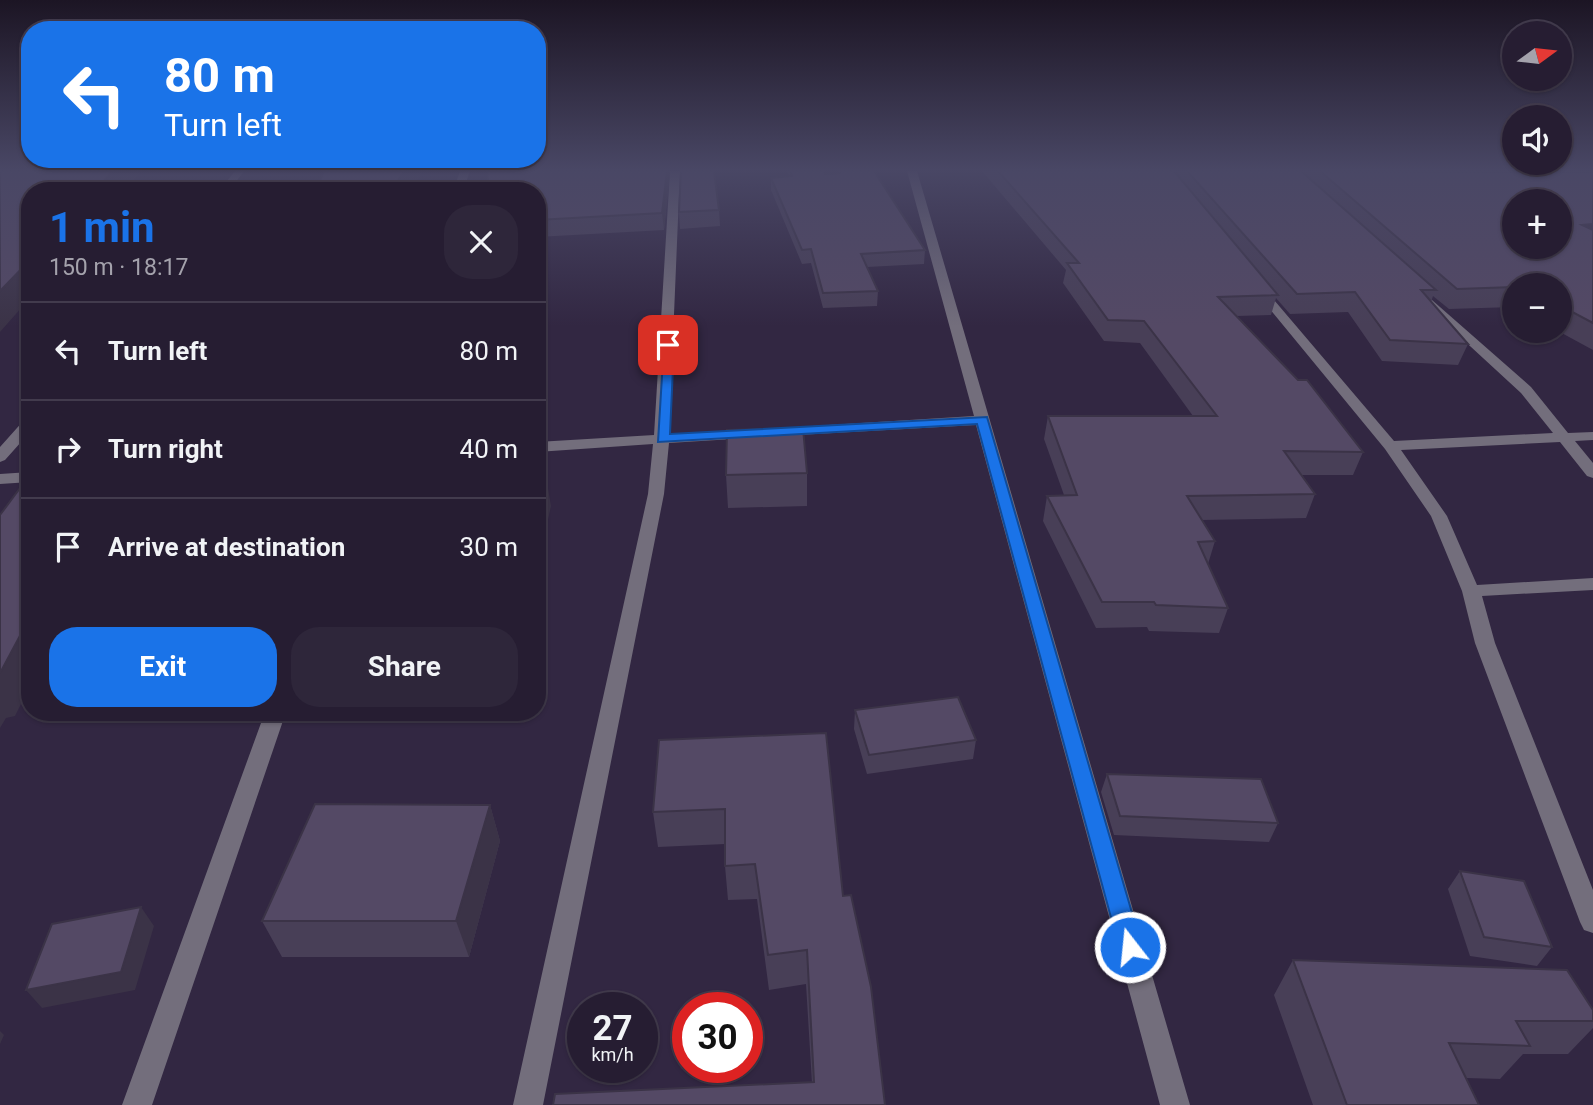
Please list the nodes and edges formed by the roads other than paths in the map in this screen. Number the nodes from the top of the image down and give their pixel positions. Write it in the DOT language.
graph roads {
  1 [pos="673,223"];
  2 [pos="927,223"];
  3 [pos="1249,277"];
  4 [pos="1416,290"];
  5 [pos="983,420"];
  6 [pos="21,432"];
  7 [pos="1593,436"];
  8 [pos="663,439"];
  9 [pos="1567,439"];
  10 [pos="546,446"];
  11 [pos="1390,446"];
  12 [pos="0,457"];
  13 [pos="1593,473"];
  14 [pos="21,478"];
  15 [pos="0,479"];
  16 [pos="1593,584"];
  17 [pos="1471,590"];
  18 [pos="273,721"];
  19 [pos="1593,922"];
  20 [pos="137,1105"];
  21 [pos="527,1105"];
  22 [pos="1175,1105"];
  1 -- 8 [label="street"];
  2 -- 5 [label="street"];
  3 -- 11 [label="street"];
  4 -- 9 [label="street"];
  5 -- 8 [label="street"];
  5 -- 22 [label="street"];
  6 -- 12 [label="street"];
  7 -- 9 [label="street"];
  8 -- 10 [label="street"];
  8 -- 21 [label="street"];
  9 -- 11 [label="street"];
  9 -- 13 [label="street"];
  11 -- 17 [label="street"];
  14 -- 15 [label="street"];
  16 -- 17 [label="street"];
  17 -- 19 [label="street"];
  18 -- 20 [label="street"];
}
